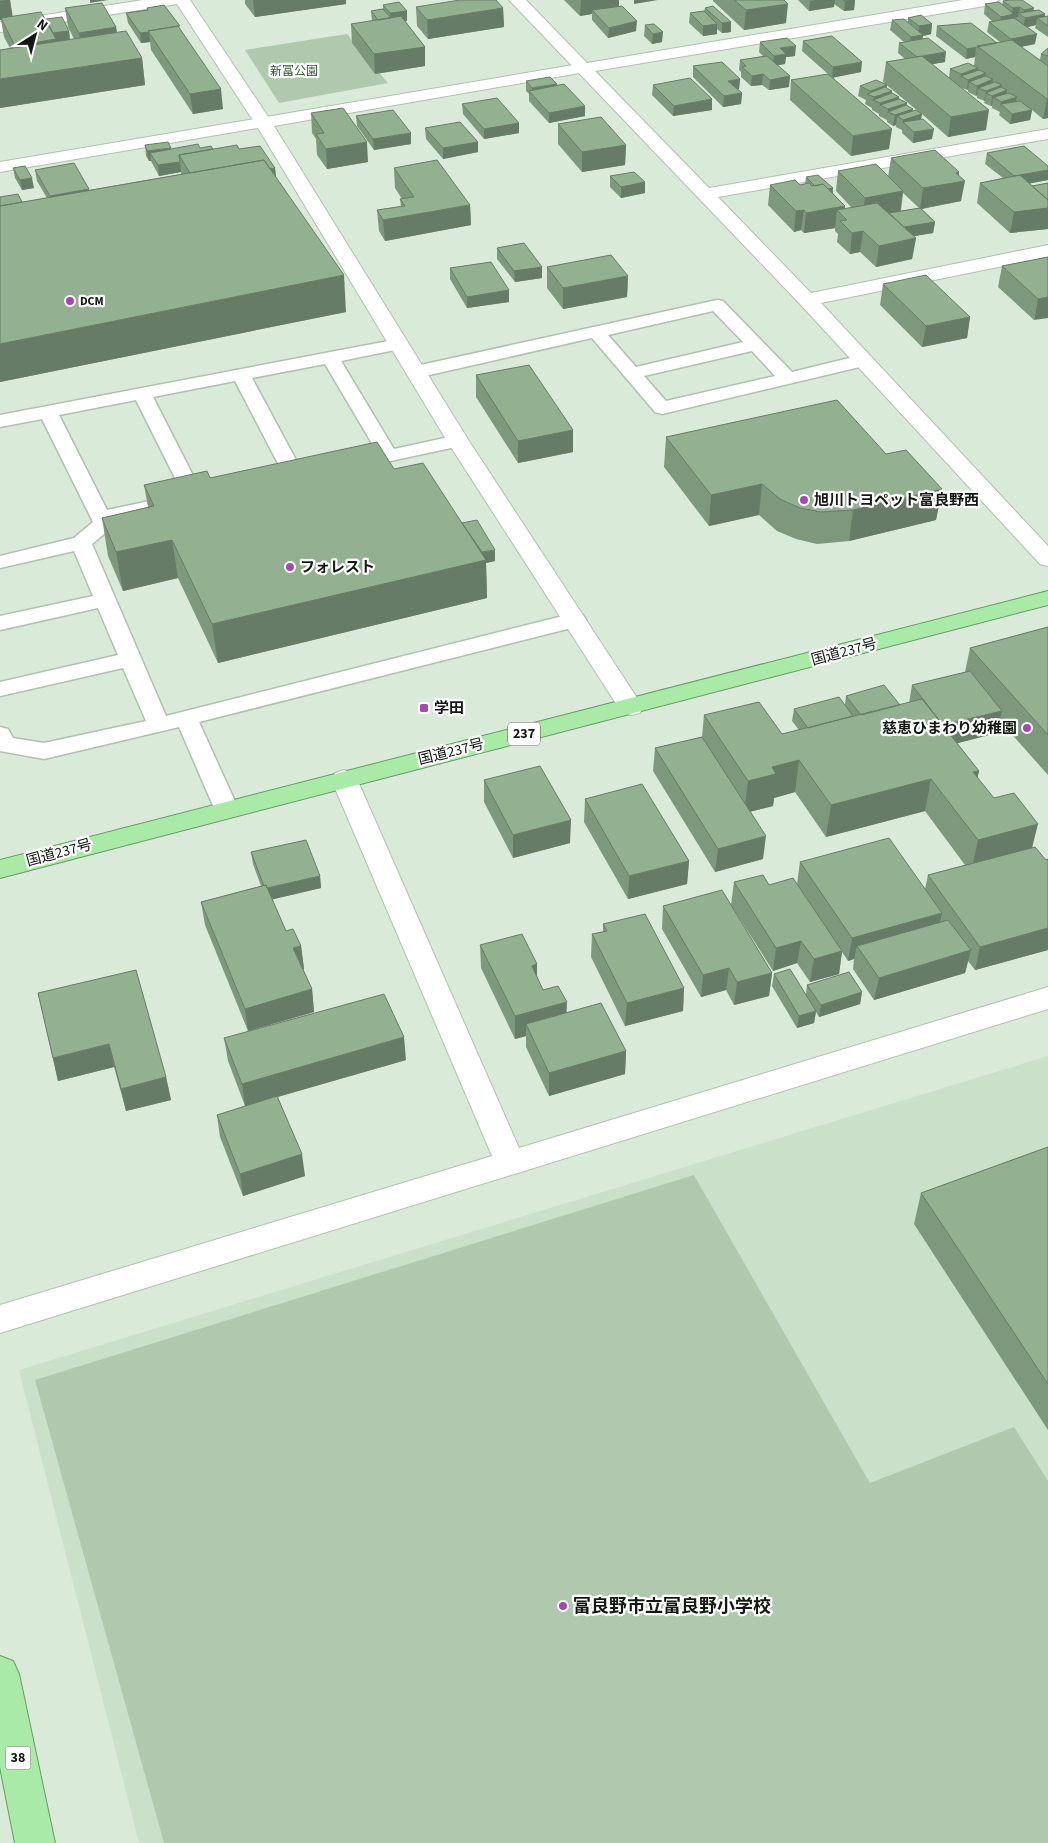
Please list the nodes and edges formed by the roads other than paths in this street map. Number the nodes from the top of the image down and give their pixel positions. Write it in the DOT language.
graph roads {
  1 [pos="173,0"];
  2 [pos="182,0"];
  3 [pos="517,0"];
  4 [pos="991,0"];
  5 [pos="0,27"];
  6 [pos="585,68"];
  7 [pos="262,121"];
  8 [pos="1048,134"];
  9 [pos="0,167"];
  10 [pos="704,194"];
  11 [pos="1048,250"];
  12 [pos="807,300"];
  13 [pos="596,332"];
  14 [pos="399,344"];
  15 [pos="756,345"];
  16 [pos="330,357"];
  17 [pos="862,360"];
  18 [pos="416,372"];
  19 [pos="632,373"];
  20 [pos="241,374"];
  21 [pos="788,378"];
  22 [pos="142,394"];
  23 [pos="48,412"];
  24 [pos="0,421"];
  25 [pos="458,441"];
  26 [pos="388,456"];
  27 [pos="104,524"];
  28 [pos="81,542"];
  29 [pos="1,559"];
  30 [pos="1048,559"];
  31 [pos="1048,598"];
  32 [pos="106,600"];
  33 [pos="575,620"];
  34 [pos="0,623"];
  35 [pos="131,659"];
  36 [pos="0,689"];
  37 [pos="631,707"];
  38 [pos="186,718"];
  39 [pos="159,725"];
  40 [pos="0,734"];
  41 [pos="344,779"];
  42 [pos="226,808"];
  43 [pos="0,869"];
  44 [pos="1048,998"];
  45 [pos="511,1164"];
  46 [pos="0,1319"];
  47 [pos="0,1674"];
  48 [pos="35,1843"];
  1 -- 5 [label="street"];
  2 -- 7 [label="street"];
  3 -- 6 [label="street"];
  4 -- 6 [label="street"];
  6 -- 7 [label="street"];
  6 -- 10 [label="street"];
  7 -- 9 [label="street"];
  7 -- 14 [label="street"];
  8 -- 10 [label="street"];
  10 -- 12 [label="street"];
  11 -- 12 [label="street"];
  12 -- 17 [label="street"];
  13 -- 15 [label="lane"];
  13 -- 18 [label="lane"];
  13 -- 19 [label="lane"];
  14 -- 16 [label="lane"];
  14 -- 18 [label="street"];
  15 -- 19 [label="lane"];
  15 -- 21 [label="lane"];
  16 -- 20 [label="lane"];
  16 -- 26 [label="lane"];
  17 -- 21 [label="lane"];
  17 -- 30 [label="street"];
  18 -- 25 [label="street"];
  19 -- 21 [label="lane"];
  20 -- 22 [label="lane"];
  20 -- 26 [label="lane"];
  22 -- 23 [label="lane"];
  22 -- 27 [label="lane"];
  23 -- 24 [label="lane"];
  23 -- 27 [label="lane"];
  25 -- 26 [label="lane"];
  25 -- 33 [label="street"];
  27 -- 28 [label="lane"];
  28 -- 29 [label="lane"];
  28 -- 32 [label="lane"];
  31 -- 37 [label="highway, 国道237号 / 237"];
  32 -- 34 [label="lane"];
  32 -- 35 [label="lane"];
  33 -- 37 [label="street"];
  33 -- 38 [label="lane"];
  35 -- 36 [label="lane"];
  35 -- 39 [label="lane"];
  37 -- 41 [label="highway, 国道237号 / 237"];
  38 -- 39 [label="lane"];
  38 -- 42 [label="lane"];
  39 -- 40 [label="lane"];
  41 -- 42 [label="highway, 国道237号 / 237"];
  41 -- 45 [label="street"];
  42 -- 43 [label="highway, 国道237号 / 237"];
  44 -- 45 [label="street"];
  45 -- 46 [label="street"];
  47 -- 48 [label="highway, 38"];
}
